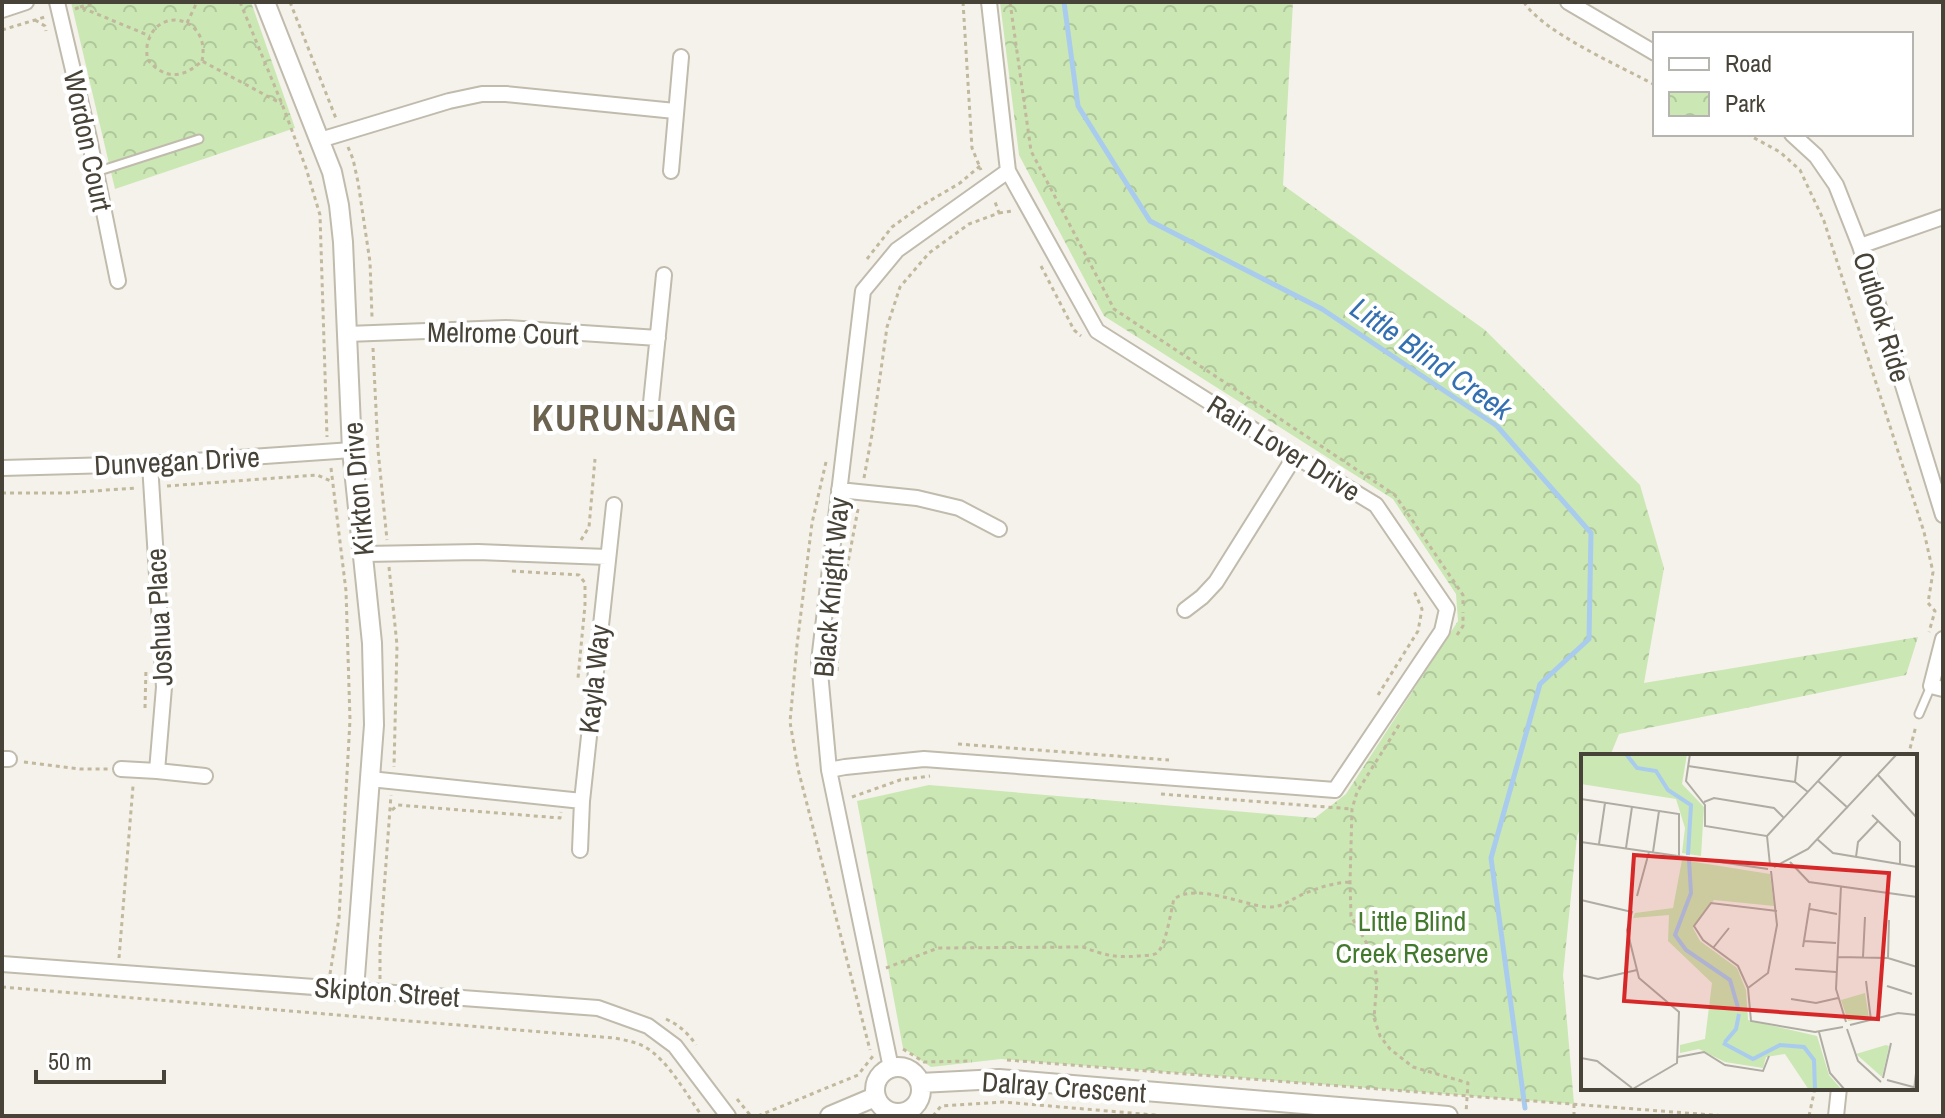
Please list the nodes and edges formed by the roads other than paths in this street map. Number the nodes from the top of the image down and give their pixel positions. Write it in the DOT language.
graph roads {
  1 [pos="26,2"];
  2 [pos="265,2"];
  3 [pos="989,2"];
  4 [pos="1568,2"];
  5 [pos="58,8"];
  6 [pos="2,10"];
  7 [pos="1653,52"];
  8 [pos="681,57"];
  9 [pos="675,111"];
  10 [pos="1794,136"];
  11 [pos="199,139"];
  12 [pos="320,140"];
  13 [pos="671,171"];
  14 [pos="1008,171"];
  15 [pos="96,172"];
  16 [pos="1943,217"];
  17 [pos="1860,246"];
  18 [pos="664,275"];
  19 [pos="118,281"];
  20 [pos="347,334"];
  21 [pos="658,338"];
  22 [pos="651,403"];
  23 [pos="352,450"];
  24 [pos="1295,456"];
  25 [pos="150,464"];
  26 [pos="2,468"];
  27 [pos="839,490"];
  28 [pos="614,505"];
  29 [pos="1943,515"];
  30 [pos="999,529"];
  31 [pos="364,554"];
  32 [pos="607,557"];
  33 [pos="1185,610"];
  34 [pos="1943,639"];
  35 [pos="1937,688"];
  36 [pos="1919,714"];
  37 [pos="121,769"];
  38 [pos="829,770"];
  39 [pos="157,771"];
  40 [pos="205,776"];
  41 [pos="370,779"];
  42 [pos="582,801"];
  43 [pos="580,850"];
  44 [pos="2,964"];
  45 [pos="354,990"];
  46 [pos="891,1068"];
  47 [pos="920,1083"];
  48 [pos="1839,1090"];
  49 [pos="875,1097"];
  50 [pos="906,1114"];
  51 [pos="728,1116"];
  52 [pos="830,1116"];
  53 [pos="1448,1116"];
  54 [pos="1836,1116"];
  1 -- 6 [label="street"];
  2 -- 12 [label="street, Kirkton Drive"];
  3 -- 14 [label="street, Rain Lover Drive"];
  4 -- 7 [label="street"];
  5 -- 15 [label="street, Wordon Court"];
  8 -- 9 [label="street"];
  9 -- 12 [label="street"];
  9 -- 13 [label="street"];
  10 -- 17 [label="street, Outlook Ride"];
  11 -- 15 [label="lane"];
  12 -- 20 [label="street, Kirkton Drive"];
  14 -- 24 [label="street, Rain Lover Drive"];
  14 -- 27 [label="street, Black Knight Way"];
  15 -- 19 [label="street, Wordon Court"];
  16 -- 17 [label="street"];
  17 -- 29 [label="street, Outlook Ride"];
  18 -- 21 [label="street"];
  20 -- 21 [label="street, Melrome Court"];
  20 -- 23 [label="street, Kirkton Drive"];
  21 -- 22 [label="street"];
  23 -- 25 [label="street, Dunvegan Drive"];
  23 -- 31 [label="street, Kirkton Drive"];
  24 -- 33 [label="street"];
  24 -- 38 [label="street, Rain Lover Drive"];
  25 -- 26 [label="street, Dunvegan Drive"];
  25 -- 39 [label="street, Joshua Place"];
  27 -- 30 [label="street"];
  27 -- 38 [label="street, Black Knight Way"];
  28 -- 32 [label="street, Kayla Way"];
  31 -- 32 [label="street"];
  31 -- 41 [label="street, Kirkton Drive"];
  32 -- 42 [label="street, Kayla Way"];
  34 -- 35 [label="street"];
  35 -- 36 [label="lane"];
  37 -- 39 [label="street"];
  38 -- 46 [label="street, Black Knight Way"];
  39 -- 40 [label="street"];
  41 -- 42 [label="street"];
  41 -- 45 [label="street, Kirkton Drive"];
  42 -- 43 [label="street, Kayla Way"];
  44 -- 45 [label="street, Skipton Street"];
  45 -- 51 [label="street, Skipton Street"];
  46 -- 47 [label="street"];
  46 -- 49 [label="street"];
  47 -- 50 [label="street"];
  47 -- 53 [label="street, Dalray Crescent"];
  48 -- 54 [label="street"];
  49 -- 50 [label="street"];
  49 -- 52 [label="street"];
}
